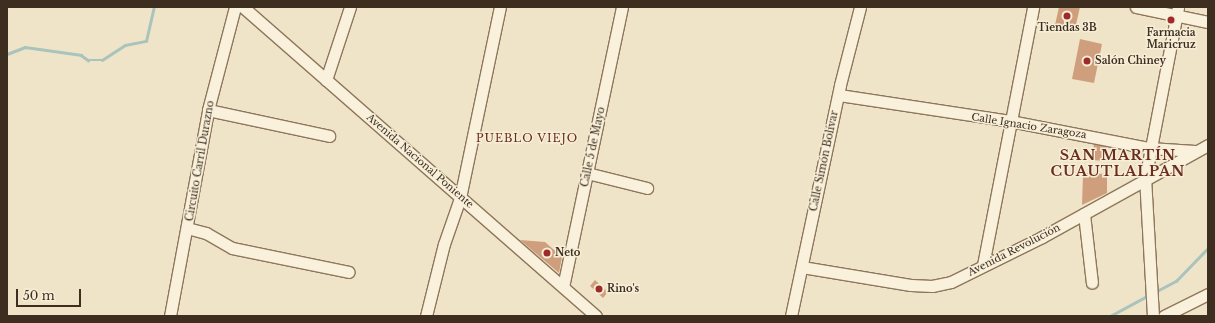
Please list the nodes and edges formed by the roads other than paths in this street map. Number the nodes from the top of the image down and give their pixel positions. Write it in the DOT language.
graph roads {
  1 [pos="235,7"];
  2 [pos="242,7"];
  3 [pos="350,7"];
  4 [pos="500,7"];
  5 [pos="622,7"];
  6 [pos="860,7"];
  7 [pos="1033,7"];
  8 [pos="1136,7"];
  9 [pos="1178,11"];
  10 [pos="1208,22"];
  11 [pos="326,80"];
  12 [pos="839,95"];
  13 [pos="208,110"];
  14 [pos="1010,121"];
  15 [pos="329,136"];
  16 [pos="1208,145"];
  17 [pos="1149,148"];
  18 [pos="1196,152"];
  19 [pos="588,173"];
  20 [pos="1145,180"];
  21 [pos="647,188"];
  22 [pos="460,198"];
  23 [pos="1084,214"];
  24 [pos="187,228"];
  25 [pos="984,265"];
  26 [pos="802,267"];
  27 [pos="349,272"];
  28 [pos="1092,283"];
  29 [pos="563,287"];
  30 [pos="1208,294"];
  31 [pos="1190,303"];
  32 [pos="1208,304"];
  33 [pos="170,316"];
  34 [pos="426,316"];
  35 [pos="596,316"];
  36 [pos="791,316"];
  37 [pos="1153,316"];
  38 [pos="1164,316"];
  1 -- 13 [label="street, Circuito Carril Durazno"];
  2 -- 11 [label="street, Avenida Nacional Poniente"];
  3 -- 11 [label="street"];
  4 -- 22 [label="street"];
  5 -- 19 [label="street, Calle 5 de Mayo"];
  6 -- 12 [label="street, Calle Simón Bolívar"];
  7 -- 14 [label="street"];
  8 -- 9 [label="street"];
  9 -- 10 [label="street"];
  9 -- 17 [label="street"];
  11 -- 22 [label="street, Avenida Nacional Poniente"];
  12 -- 14 [label="street, Calle Ignacio Zaragoza"];
  12 -- 26 [label="street, Calle Simón Bolívar"];
  13 -- 15 [label="street"];
  13 -- 24 [label="street, Circuito Carril Durazno"];
  14 -- 17 [label="street, Calle Ignacio Zaragoza"];
  14 -- 25 [label="street"];
  16 -- 18 [label="street, Avenida Revolución"];
  17 -- 18 [label="street, Calle Ignacio Zaragoza"];
  17 -- 20 [label="street"];
  18 -- 20 [label="street, Avenida Revolución"];
  19 -- 21 [label="street"];
  19 -- 29 [label="street, Calle 5 de Mayo"];
  20 -- 23 [label="street, Avenida Revolución"];
  20 -- 37 [label="street"];
  22 -- 29 [label="street, Avenida Nacional Poniente"];
  22 -- 34 [label="street"];
  23 -- 25 [label="street, Avenida Revolución"];
  23 -- 28 [label="street"];
  24 -- 27 [label="street"];
  24 -- 33 [label="street, Circuito Carril Durazno"];
  25 -- 26 [label="street, Avenida Revolución"];
  26 -- 36 [label="street, Calle Simón Bolívar"];
  29 -- 35 [label="street, Avenida Nacional Poniente"];
  30 -- 31 [label="street"];
  31 -- 32 [label="street"];
  31 -- 38 [label="street"];
}
